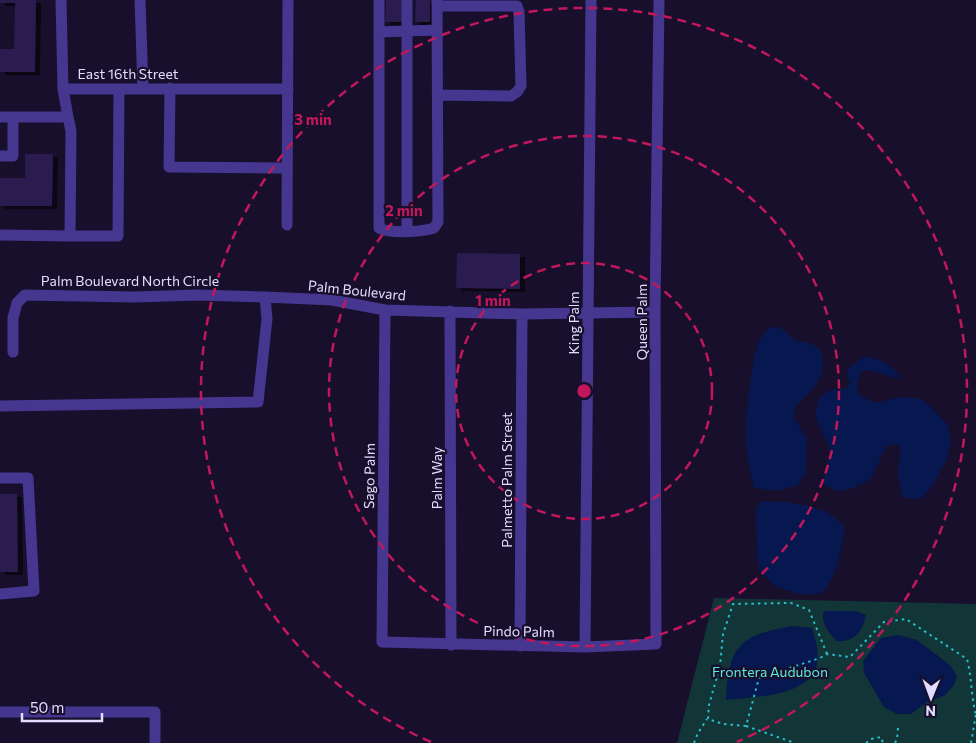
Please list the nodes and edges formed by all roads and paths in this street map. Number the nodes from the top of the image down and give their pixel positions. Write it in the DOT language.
graph roads {
  1 [pos="61,0"];
  2 [pos="140,0"];
  3 [pos="288,0"];
  4 [pos="379,0"];
  5 [pos="407,0"];
  6 [pos="591,0"];
  7 [pos="659,0"];
  8 [pos="437,3"];
  9 [pos="438,30"];
  10 [pos="407,31"];
  11 [pos="379,32"];
  12 [pos="63,88"];
  13 [pos="143,88"];
  14 [pos="170,88"];
  15 [pos="119,89"];
  16 [pos="288,89"];
  17 [pos="438,95"];
  18 [pos="68,116"];
  19 [pos="0,117"];
  20 [pos="13,118"];
  21 [pos="0,156"];
  22 [pos="287,168"];
  23 [pos="287,225"];
  24 [pos="407,231"];
  25 [pos="0,235"];
  26 [pos="70,236"];
  27 [pos="265,297"];
  28 [pos="385,310"];
  29 [pos="450,311"];
  30 [pos="655,312"];
  31 [pos="588,313"];
  32 [pos="522,314"];
  33 [pos="12,352"];
  34 [pos="0,406"];
  35 [pos="0,478"];
  36 [pos="0,594"];
  37 [pos="382,642"];
  38 [pos="656,644"];
  39 [pos="451,645"];
  40 [pos="520,646"];
  41 [pos="585,647"];
  42 [pos="827,654"];
  43 [pos="0,712"];
  44 [pos="976,714"];
  45 [pos="708,719"];
  46 [pos="746,726"];
  47 [pos="898,728"];
  48 [pos="156,743"];
  49 [pos="694,743"];
  50 [pos="795,743"];
  51 [pos="866,743"];
  52 [pos="883,743"];
  53 [pos="895,743"];
  54 [pos="971,743"];
  1 -- 12 [label="street"];
  2 -- 13 [label="street"];
  3 -- 16 [label="street"];
  4 -- 11 [label="street"];
  5 -- 10 [label="street"];
  6 -- 31 [label="street, King Palm"];
  7 -- 30 [label="street, Queen Palm"];
  8 -- 9 [label="street"];
  8 -- 17 [label="street"];
  9 -- 10 [label="street"];
  9 -- 17 [label="street"];
  10 -- 11 [label="street"];
  10 -- 24 [label="street"];
  11 -- 24 [label="street"];
  12 -- 15 [label="street, East 16th Street"];
  12 -- 18 [label="street, East 16th Street"];
  13 -- 14 [label="street, East 16th Street"];
  13 -- 15 [label="street, East 16th Street"];
  14 -- 16 [label="street, East 16th Street"];
  14 -- 22 [label="street"];
  15 -- 26 [label="street"];
  16 -- 22 [label="street"];
  17 -- 24 [label="street"];
  18 -- 20 [label="street"];
  18 -- 26 [label="street, East 16th Street"];
  19 -- 20 [label="street"];
  20 -- 21 [label="street"];
  22 -- 23 [label="street"];
  25 -- 26 [label="street"];
  27 -- 28 [label="street, Palm Boulevard"];
  27 -- 33 [label="street, Palm Boulevard North Circle"];
  27 -- 34 [label="street"];
  28 -- 29 [label="street, Palm Boulevard"];
  28 -- 37 [label="street, Sago Palm"];
  29 -- 32 [label="street, Palm Boulevard"];
  29 -- 39 [label="street, Palm Way"];
  30 -- 31 [label="street, Palm Boulevard"];
  30 -- 38 [label="street, Queen Palm"];
  31 -- 32 [label="street, Palm Boulevard"];
  31 -- 41 [label="street, King Palm"];
  32 -- 40 [label="street, Palmetto Palm Street"];
  35 -- 36 [label="street"];
  37 -- 39 [label="street, Pindo Palm"];
  38 -- 41 [label="street, Pindo Palm"];
  39 -- 40 [label="street, Pindo Palm"];
  40 -- 41 [label="street, Pindo Palm"];
  42 -- 44 [label="path"];
  42 -- 45 [label="path"];
  42 -- 46 [label="path"];
  43 -- 48 [label="street"];
  44 -- 54 [label="path"];
  45 -- 46 [label="path"];
  45 -- 49 [label="path"];
  46 -- 50 [label="path"];
  47 -- 53 [label="path"];
  51 -- 52 [label="path"];
}
